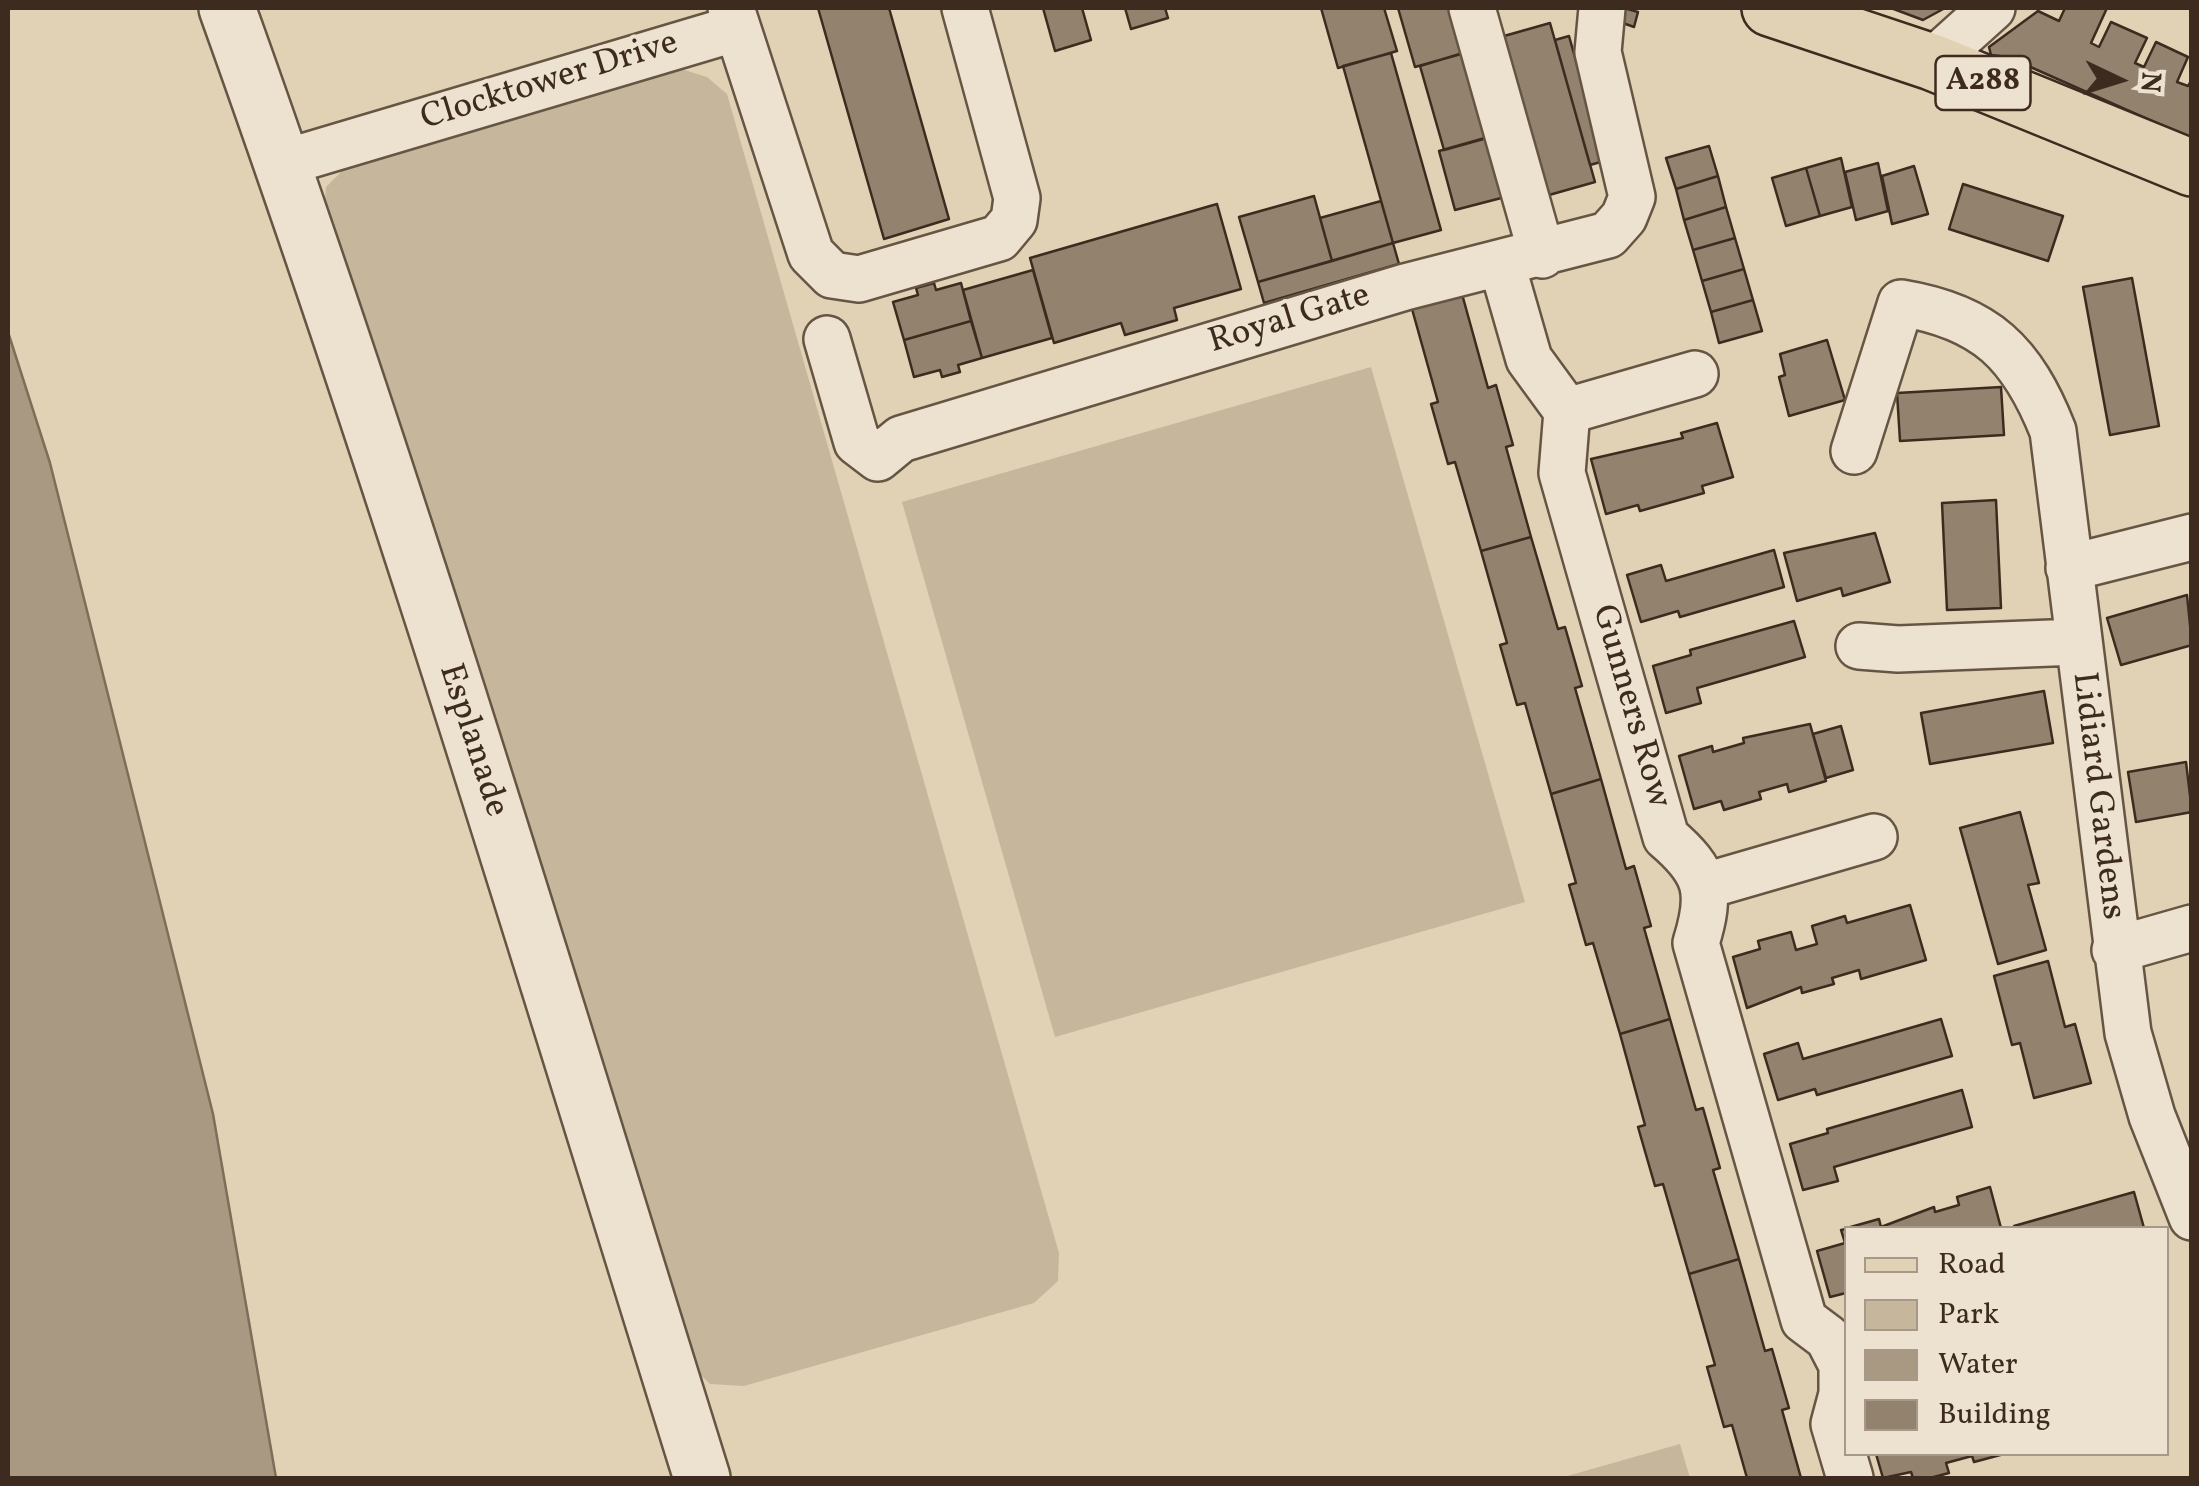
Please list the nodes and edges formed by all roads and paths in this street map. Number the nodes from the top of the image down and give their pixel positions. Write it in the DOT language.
graph roads {
  1 [pos="228,8"];
  2 [pos="965,8"];
  3 [pos="1472,8"];
  4 [pos="1602,8"];
  5 [pos="1770,8"];
  6 [pos="1992,8"];
  7 [pos="734,18"];
  8 [pos="1932,62"];
  9 [pos="283,163"];
  10 [pos="2192,168"];
  11 [pos="1522,260"];
  12 [pos="827,340"];
  13 [pos="1695,374"];
  14 [pos="1566,411"];
  15 [pos="1854,451"];
  16 [pos="2192,537"];
  17 [pos="2069,568"];
  18 [pos="2077,642"];
  19 [pos="1859,646"];
  20 [pos="1874,837"];
  21 [pos="1705,886"];
  22 [pos="2192,928"];
  23 [pos="2115,950"];
  24 [pos="2192,1217"];
  25 [pos="1844,1364"];
  26 [pos="702,1478"];
  27 [pos="1850,1478"];
  1 -- 9 [label="street, Esplanade"];
  2 -- 7 [label="street, Clocktower Drive"];
  3 -- 11 [label="street"];
  4 -- 11 [label="street, Royal Gate"];
  5 -- 8 [label="main road, A288"];
  6 -- 8 [label="street"];
  7 -- 9 [label="street, Clocktower Drive"];
  8 -- 10 [label="main road, A288"];
  9 -- 26 [label="street, Esplanade"];
  11 -- 12 [label="street, Royal Gate"];
  11 -- 14 [label="street"];
  13 -- 14 [label="street"];
  14 -- 21 [label="street, Gunners Row"];
  15 -- 17 [label="street, Lidiard Gardens"];
  16 -- 17 [label="street"];
  17 -- 18 [label="street, Lidiard Gardens"];
  18 -- 19 [label="street, Lidiard Gardens"];
  18 -- 23 [label="street, Lidiard Gardens"];
  20 -- 21 [label="street"];
  21 -- 25 [label="street"];
  22 -- 23 [label="street, Lidiard Gardens"];
  23 -- 24 [label="street, Lidiard Gardens"];
  25 -- 27 [label="street"];
}
